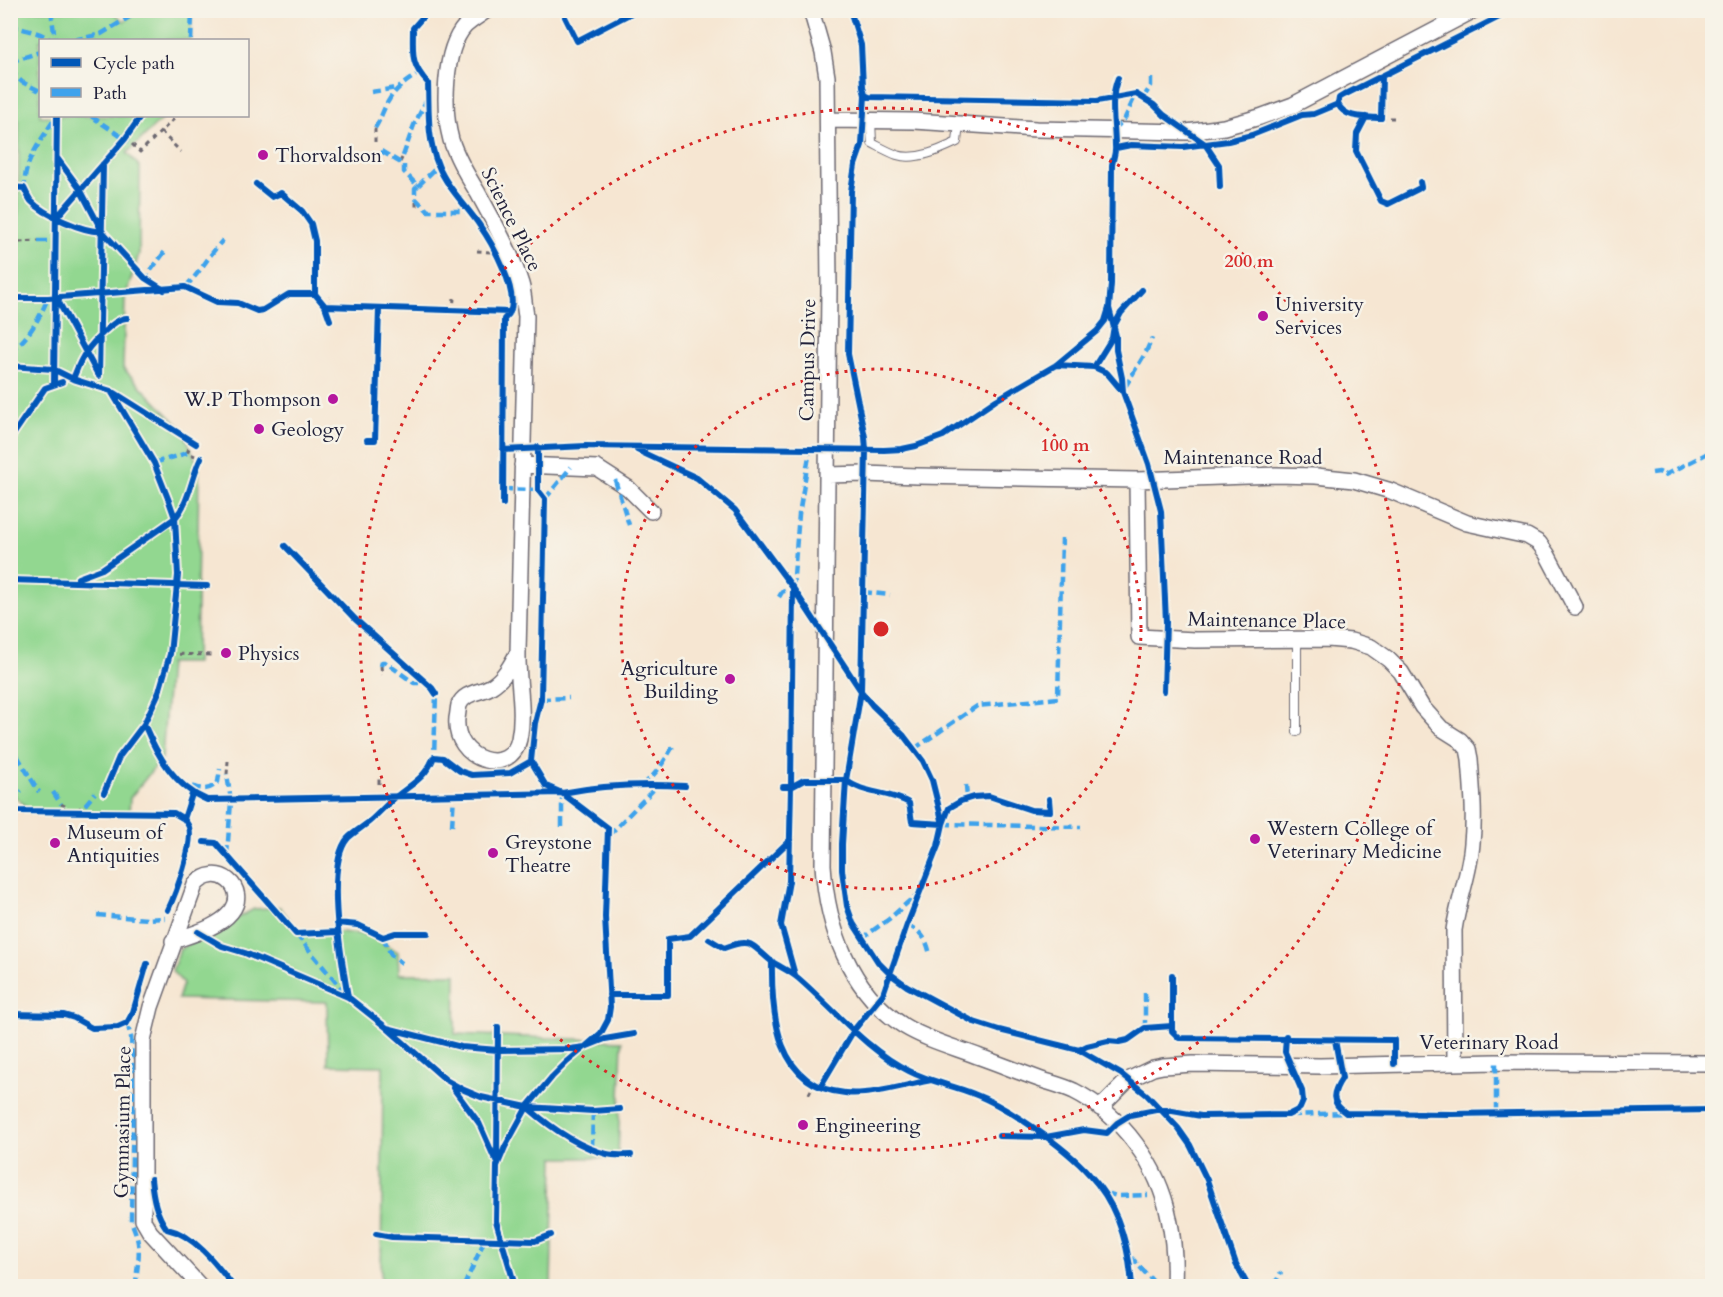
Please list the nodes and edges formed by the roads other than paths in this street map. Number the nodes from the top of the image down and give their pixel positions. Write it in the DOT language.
graph roads {
  1 [pos="488,10"];
  2 [pos="811,10"];
  3 [pos="1474,10"];
  4 [pos="828,120"];
  5 [pos="872,120"];
  6 [pos="959,124"];
  7 [pos="522,465"];
  8 [pos="827,475"];
  9 [pos="1137,480"];
  10 [pos="651,511"];
  11 [pos="1575,607"];
  12 [pos="1297,640"];
  13 [pos="518,652"];
  14 [pos="490,687"];
  15 [pos="520,699"];
  16 [pos="1297,732"];
  17 [pos="173,941"];
  18 [pos="1455,1063"];
  19 [pos="1713,1063"];
  20 [pos="1100,1108"];
  21 [pos="200,1287"];
  22 [pos="1174,1287"];
  1 -- 7 [label="street, Science Place"];
  2 -- 4 [label="street, Campus Drive"];
  3 -- 6 [label="street"];
  4 -- 5 [label="street"];
  4 -- 8 [label="street, Campus Drive"];
  5 -- 6 [label="street"];
  5 -- 6 [label="lane"];
  7 -- 10 [label="street"];
  7 -- 13 [label="street, Science Place"];
  8 -- 9 [label="street, Maintenance Road"];
  8 -- 20 [label="street, Campus Drive"];
  9 -- 11 [label="street, Maintenance Road"];
  9 -- 12 [label="street, Maintenance Place"];
  12 -- 16 [label="lane"];
  12 -- 18 [label="street, Maintenance Place"];
  13 -- 14 [label="street, Science Place"];
  13 -- 15 [label="street, Science Place"];
  14 -- 15 [label="street"];
  14 -- 15 [label="street, Science Place"];
  17 -- 17 [label="street, Gymnasium Place"];
  17 -- 21 [label="street, Gymnasium Place"];
  18 -- 19 [label="street, Veterinary Road"];
  18 -- 20 [label="street, Veterinary Road"];
  20 -- 22 [label="street, Campus Drive"];
}
